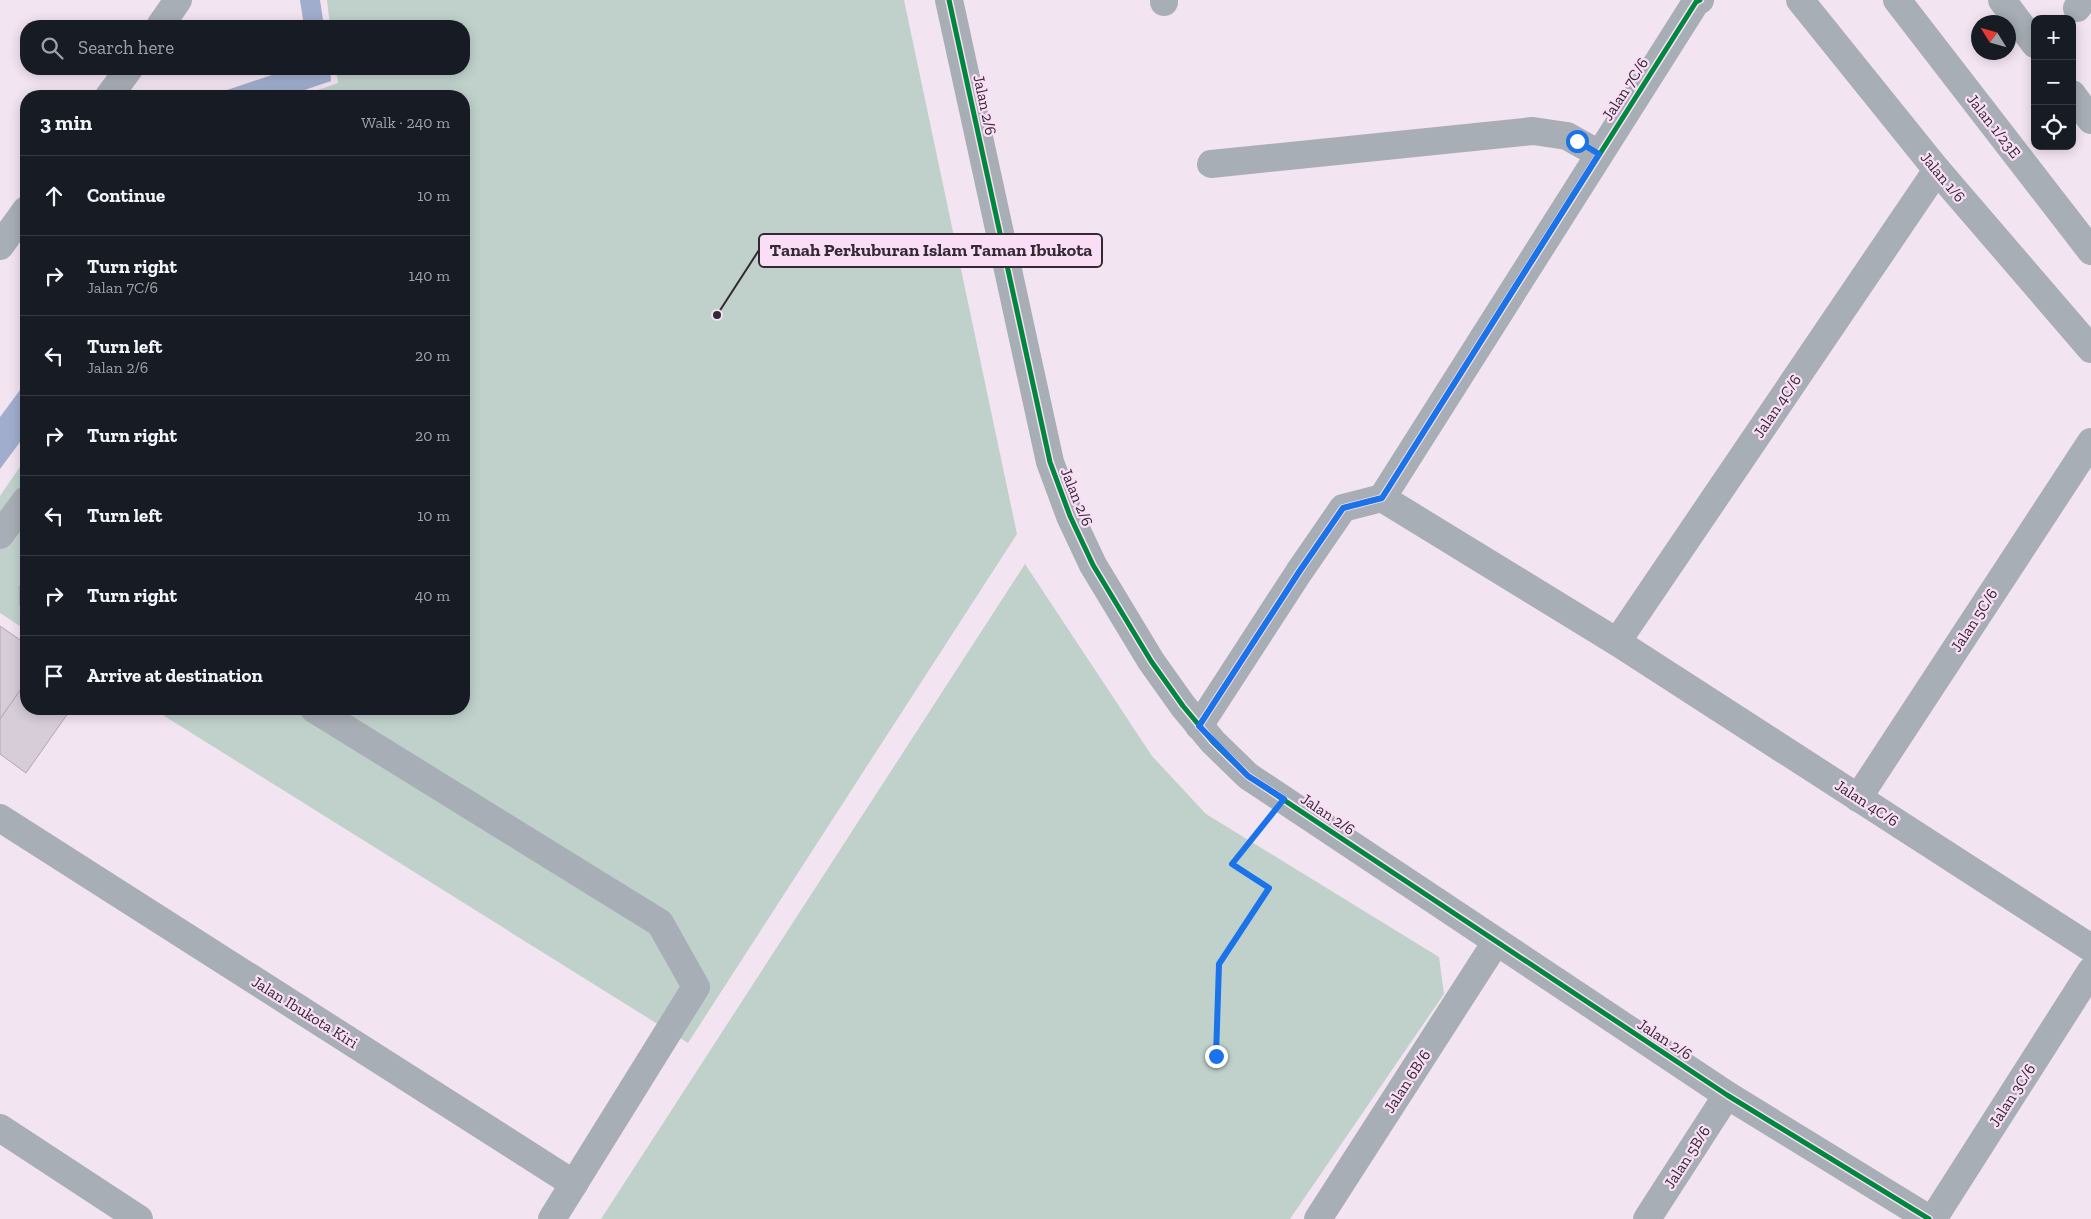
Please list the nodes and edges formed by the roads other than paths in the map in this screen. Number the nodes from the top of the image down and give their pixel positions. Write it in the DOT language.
graph roads {
  1 [pos="178,0"];
  2 [pos="949,0"];
  3 [pos="1700,0"];
  4 [pos="1800,0"];
  5 [pos="1897,0"];
  6 [pos="2002,0"];
  7 [pos="164,20"];
  8 [pos="2031,39"];
  9 [pos="125,75"];
  10 [pos="114,90"];
  11 [pos="2076,99"];
  12 [pos="2091,120"];
  13 [pos="1599,154"];
  14 [pos="1211,164"];
  15 [pos="1937,170"];
  16 [pos="20,218"];
  17 [pos="0,246"];
  18 [pos="2091,251"];
  19 [pos="2091,349"];
  20 [pos="2091,442"];
  21 [pos="1382,498"];
  22 [pos="1617,642"];
  23 [pos="324,715"];
  24 [pos="1199,726"];
  25 [pos="1858,798"];
  26 [pos="0,818"];
  27 [pos="1496,942"];
  28 [pos="2091,948"];
  29 [pos="2091,971"];
  30 [pos="1727,1095"];
  31 [pos="0,1128"];
  32 [pos="574,1184"];
  33 [pos="140,1219"];
  34 [pos="552,1219"];
  35 [pos="1318,1219"];
  36 [pos="1647,1219"];
  37 [pos="1929,1219"];
  38 [pos="1933,1219"];
  1 -- 7 [label="street"];
  2 -- 24 [label="street, Jalan 2/6"];
  3 -- 13 [label="street, Jalan 7C/6"];
  4 -- 15 [label="street, Jalan 1/6"];
  5 -- 18 [label="street, Jalan 1/23E"];
  6 -- 8 [label="street"];
  9 -- 10 [label="street"];
  11 -- 12 [label="street"];
  13 -- 14 [label="street"];
  13 -- 21 [label="street, Jalan 7C/6"];
  15 -- 19 [label="street, Jalan 1/6"];
  15 -- 22 [label="street, Jalan 4C/6"];
  16 -- 17 [label="street"];
  20 -- 25 [label="street, Jalan 5C/6"];
  21 -- 22 [label="street, Jalan 4C/6"];
  21 -- 24 [label="street"];
  22 -- 25 [label="street, Jalan 4C/6"];
  23 -- 32 [label="street"];
  24 -- 27 [label="street, Jalan 2/6"];
  25 -- 28 [label="street, Jalan 4C/6"];
  26 -- 32 [label="street, Jalan Ibukota Kiri"];
  27 -- 30 [label="street, Jalan 2/6"];
  27 -- 35 [label="street, Jalan 6B/6"];
  29 -- 38 [label="street, Jalan 3C/6"];
  30 -- 36 [label="street, Jalan 5B/6"];
  30 -- 37 [label="street, Jalan 2/6"];
  31 -- 33 [label="street"];
  32 -- 34 [label="street"];
}
